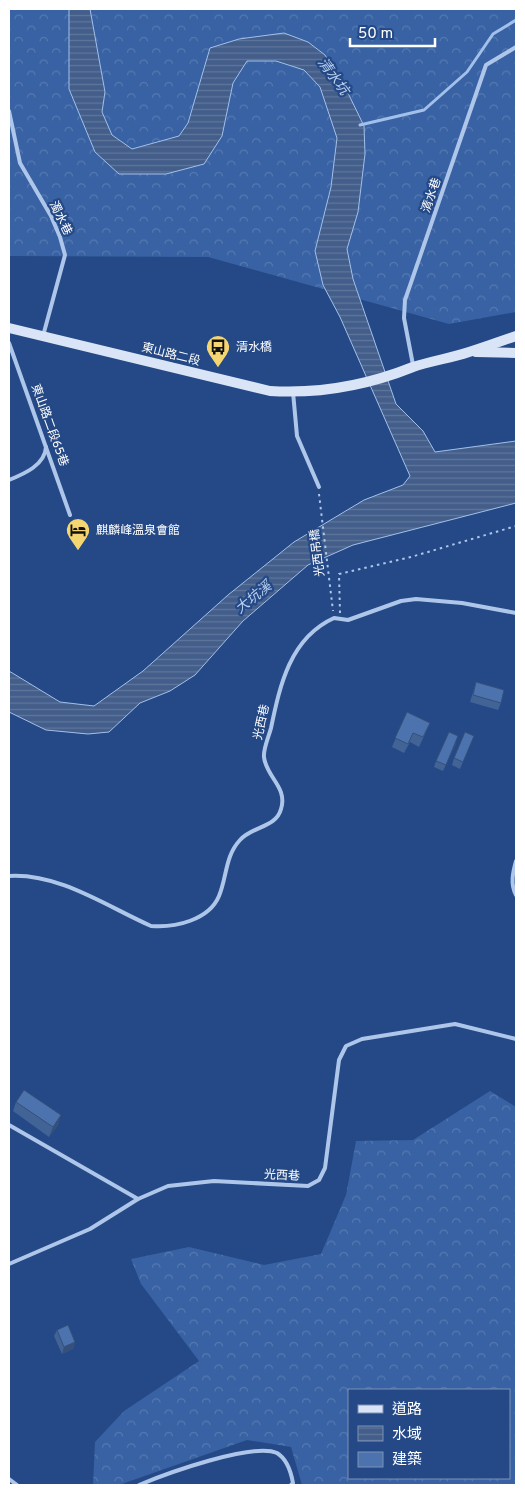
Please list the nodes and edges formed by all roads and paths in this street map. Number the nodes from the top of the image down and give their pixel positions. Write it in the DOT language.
graph roads {
  1 [pos="516,46"];
  2 [pos="9,111"];
  3 [pos="9,328"];
  4 [pos="43,336"];
  5 [pos="516,336"];
  6 [pos="9,343"];
  7 [pos="470,352"];
  8 [pos="516,353"];
  9 [pos="413,367"];
  10 [pos="293,392"];
  11 [pos="45,440"];
  12 [pos="9,480"];
  13 [pos="318,486"];
  14 [pos="70,515"];
  15 [pos="516,526"];
  16 [pos="516,613"];
  17 [pos="334,618"];
  18 [pos="340,618"];
  19 [pos="516,861"];
  20 [pos="9,876"];
  21 [pos="516,895"];
  22 [pos="516,1039"];
  23 [pos="9,1124"];
  24 [pos="138,1199"];
  25 [pos="9,1264"];
  26 [pos="9,1479"];
  27 [pos="17,1485"];
  28 [pos="140,1485"];
  29 [pos="291,1485"];
  1 -- 9 [label="lane, 清水巷"];
  2 -- 4 [label="lane, 濁水巷"];
  3 -- 4 [label="main road, 東山路二段"];
  4 -- 10 [label="main road, 東山路二段"];
  5 -- 7 [label="main road"];
  6 -- 11 [label="lane, 東山路二段65巷"];
  7 -- 8 [label="main road"];
  7 -- 9 [label="main road"];
  9 -- 10 [label="main road, 東山路二段"];
  10 -- 13 [label="lane"];
  11 -- 12 [label="lane"];
  11 -- 14 [label="lane, 東山路二段65巷"];
  13 -- 17 [label="path, 光西吊橋"];
  15 -- 18 [label="path"];
  16 -- 18 [label="lane"];
  17 -- 18 [label="lane"];
  17 -- 20 [label="lane, 光西巷"];
  19 -- 21 [label="lane"];
  22 -- 24 [label="lane, 光西巷"];
  23 -- 24 [label="lane"];
  24 -- 25 [label="lane, 光西巷"];
  26 -- 27 [label="lane"];
  28 -- 29 [label="lane"];
}
